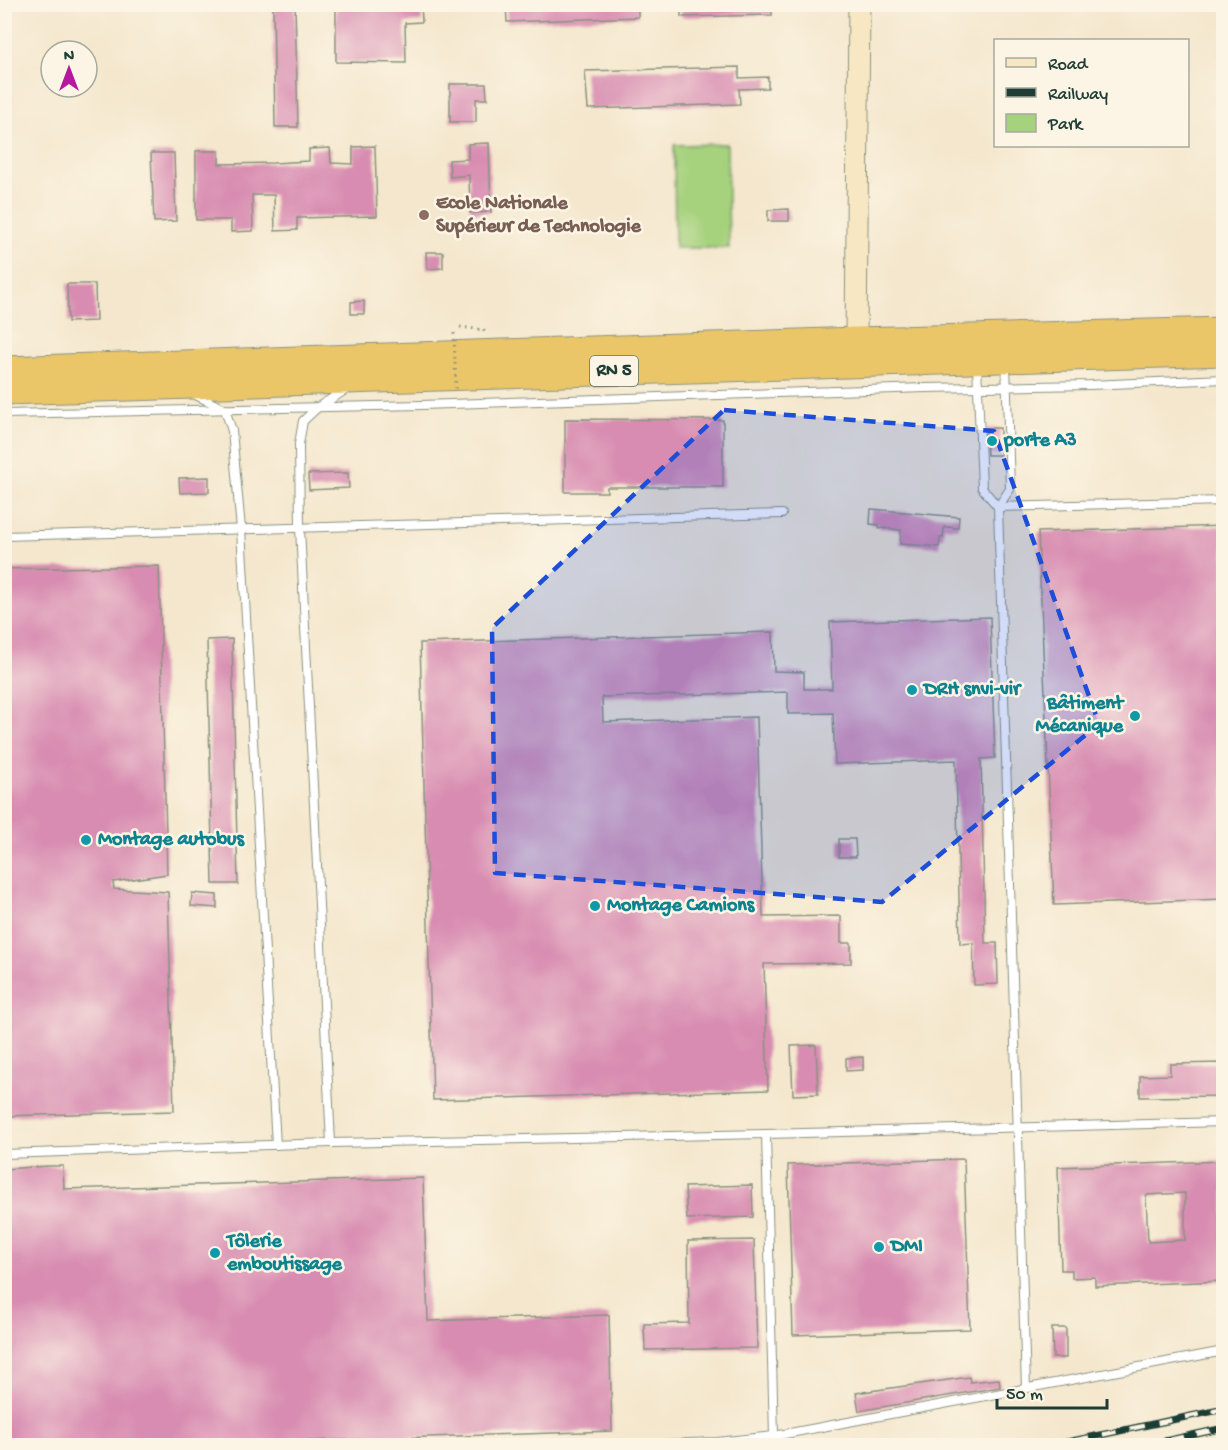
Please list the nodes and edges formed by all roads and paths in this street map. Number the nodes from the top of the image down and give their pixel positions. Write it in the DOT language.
graph roads {
  1 [pos="859,4"];
  2 [pos="460,327"];
  3 [pos="1224,331"];
  4 [pos="856,341"];
  5 [pos="1224,352"];
  6 [pos="1006,358"];
  7 [pos="977,359"];
  8 [pos="4,370"];
  9 [pos="366,379"];
  10 [pos="1224,379"];
  11 [pos="173,386"];
  12 [pos="978,387"];
  13 [pos="1007,387"];
  14 [pos="456,391"];
  15 [pos="4,392"];
  16 [pos="318,407"];
  17 [pos="225,409"];
  18 [pos="4,414"];
  19 [pos="1224,501"];
  20 [pos="998,507"];
  21 [pos="782,514"];
  22 [pos="300,528"];
  23 [pos="241,529"];
  24 [pos="4,536"];
  25 [pos="1224,1122"];
  26 [pos="1017,1127"];
  27 [pos="766,1134"];
  28 [pos="331,1143"];
  29 [pos="276,1145"];
  30 [pos="4,1154"];
  31 [pos="1224,1351"];
  32 [pos="1026,1388"];
  33 [pos="774,1436"];
  34 [pos="607,1446"];
  1 -- 4 [label="street"];
  2 -- 14 [label="path, bridge"];
  3 -- 4 [label="highway, RN 5"];
  4 -- 8 [label="highway, RN 5"];
  5 -- 6 [label="highway, RN 5"];
  6 -- 7 [label="highway, RN 5"];
  6 -- 13 [label="lane"];
  7 -- 9 [label="highway, RN 5"];
  7 -- 12 [label="lane"];
  9 -- 11 [label="highway, RN 5"];
  9 -- 16 [label="lane"];
  10 -- 13 [label="lane"];
  11 -- 15 [label="highway, RN 5"];
  11 -- 17 [label="lane"];
  12 -- 13 [label="lane"];
  12 -- 16 [label="lane"];
  12 -- 20 [label="lane"];
  13 -- 20 [label="lane"];
  16 -- 17 [label="lane"];
  16 -- 22 [label="lane"];
  17 -- 18 [label="lane"];
  17 -- 23 [label="lane"];
  19 -- 20 [label="lane"];
  20 -- 26 [label="lane"];
  21 -- 22 [label="lane"];
  22 -- 23 [label="lane"];
  22 -- 28 [label="lane"];
  23 -- 24 [label="lane"];
  23 -- 29 [label="lane"];
  25 -- 26 [label="lane"];
  26 -- 27 [label="lane"];
  26 -- 32 [label="lane"];
  27 -- 28 [label="lane"];
  27 -- 33 [label="lane"];
  28 -- 29 [label="lane"];
  29 -- 30 [label="lane"];
  31 -- 32 [label="lane"];
  32 -- 33 [label="lane"];
  33 -- 34 [label="lane"];
}
